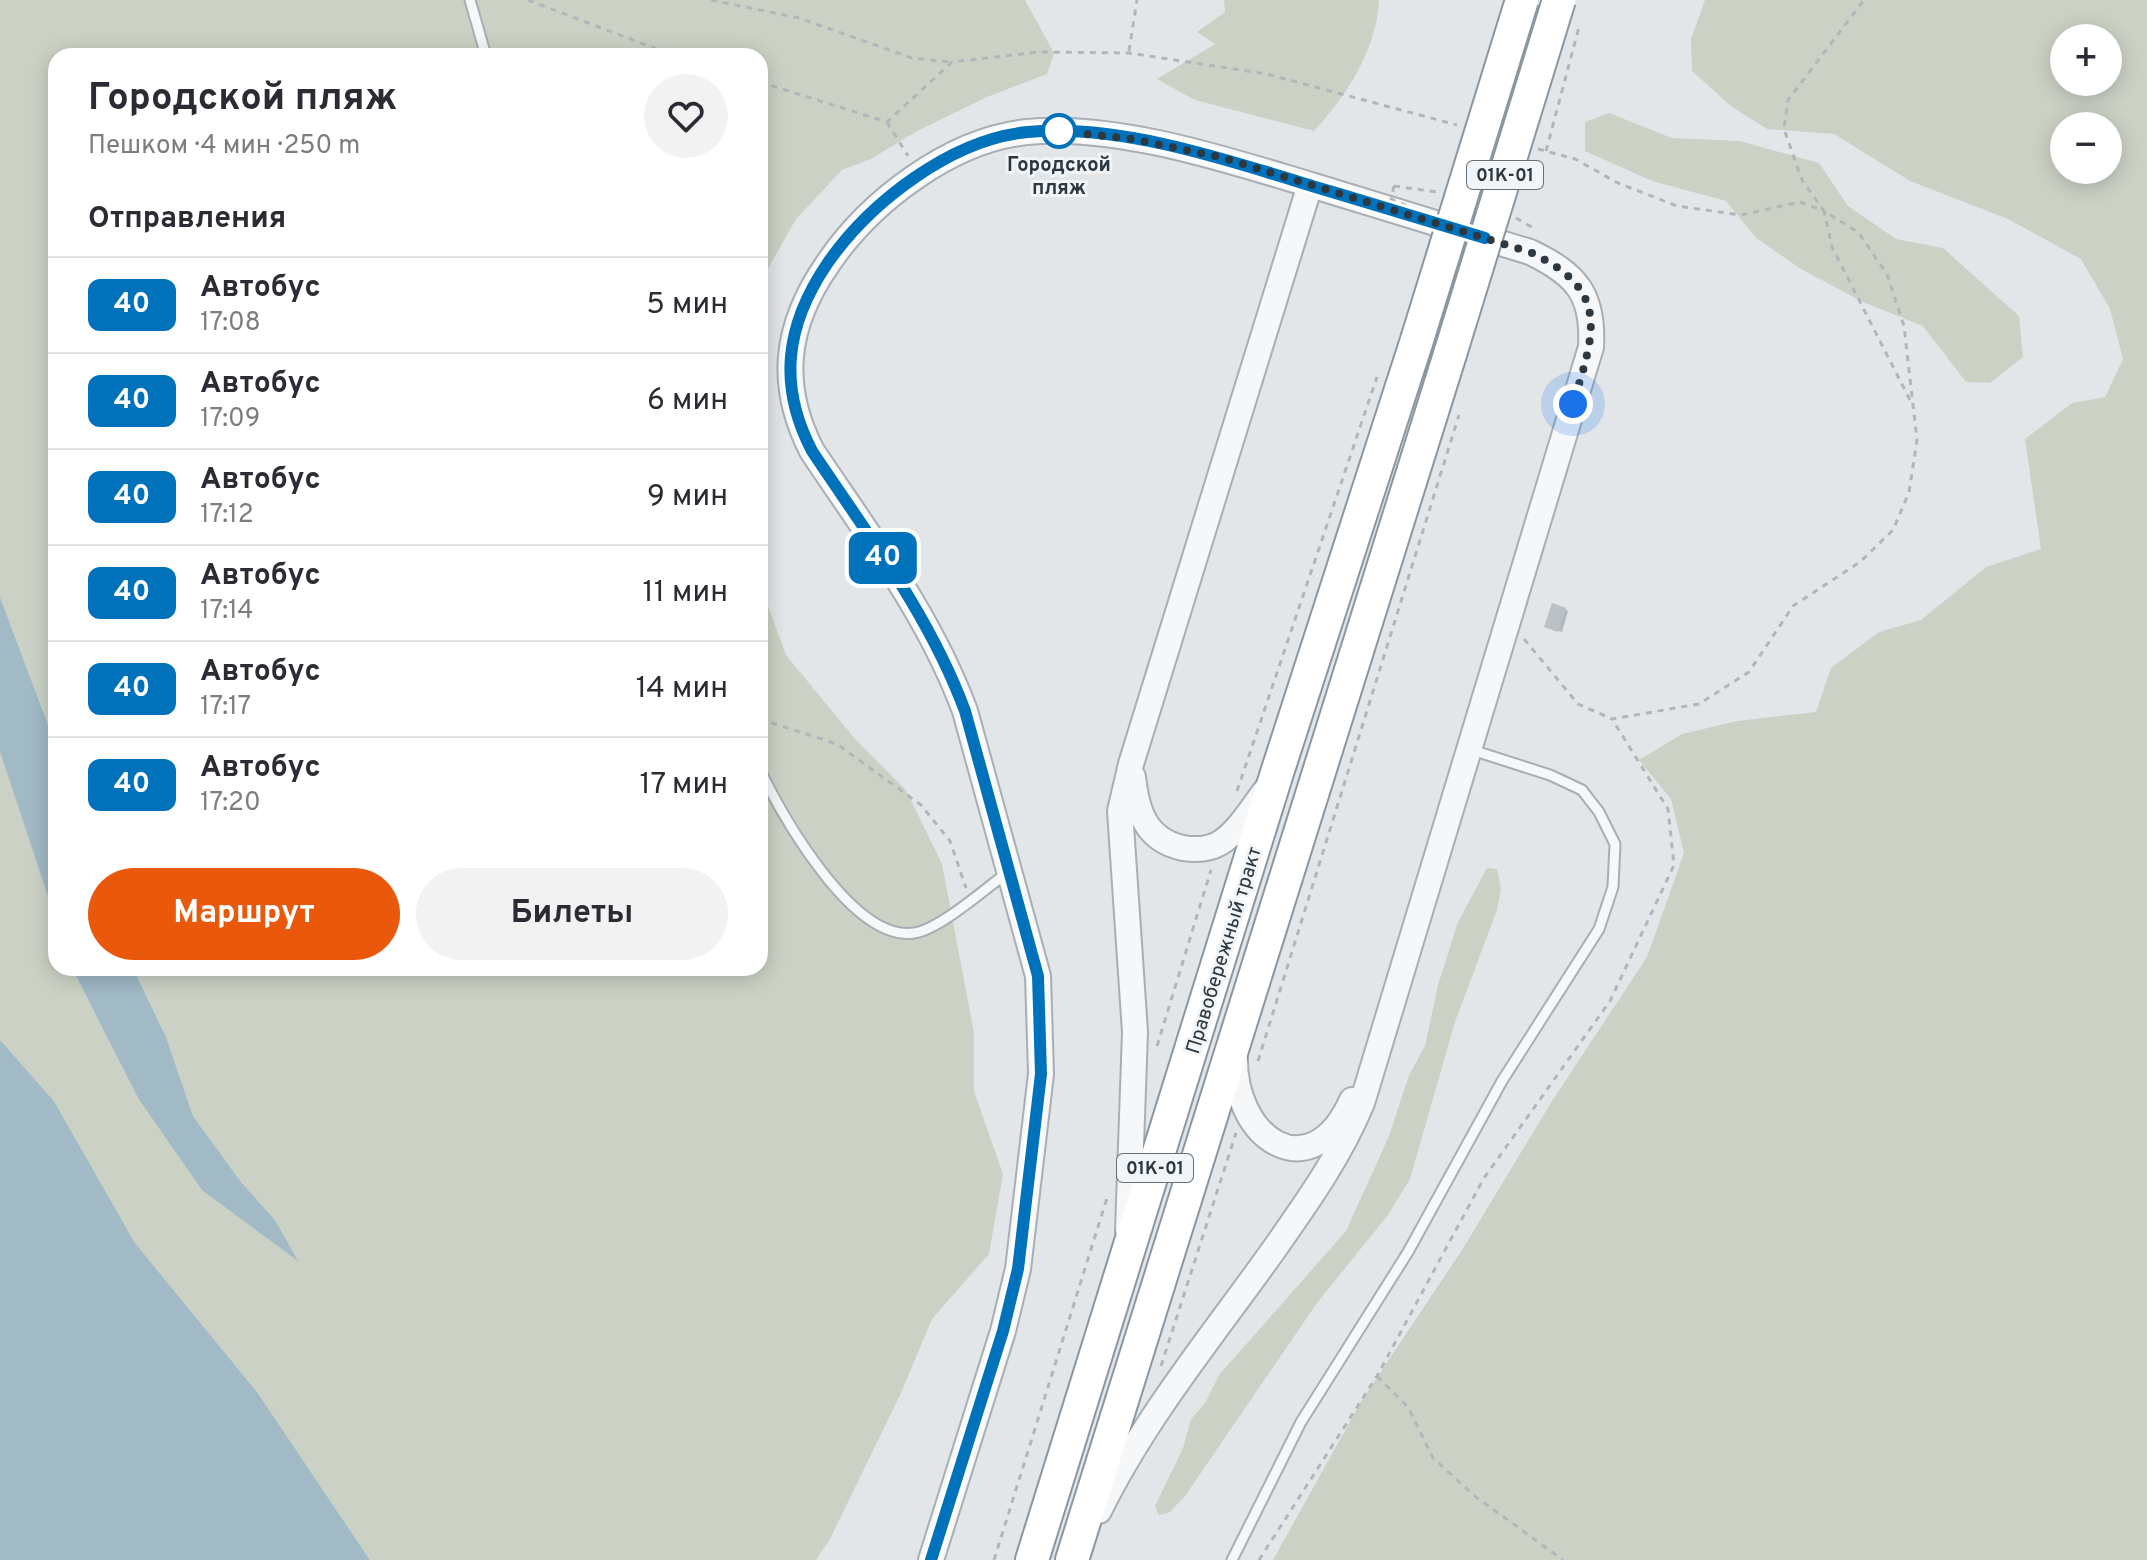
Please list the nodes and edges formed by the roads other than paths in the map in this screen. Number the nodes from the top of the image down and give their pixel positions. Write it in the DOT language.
graph roads {
  1 [pos="470,0"];
  2 [pos="1522,0"];
  3 [pos="1570,8"];
  4 [pos="484,48"];
  5 [pos="1310,185"];
  6 [pos="1468,749"];
  7 [pos="1131,764"];
  8 [pos="1276,776"];
  9 [pos="768,787"];
  10 [pos="1010,871"];
  11 [pos="1236,1035"];
  12 [pos="1378,1043"];
  13 [pos="1127,1256"];
  14 [pos="931,1560"];
  15 [pos="1032,1560"];
  16 [pos="1073,1560"];
  17 [pos="1232,1560"];
  1 -- 4 [label="lane"];
  2 -- 8 [label="highway, Правобережный тракт / 01К-01, bridge"];
  3 -- 11 [label="highway, Правобережный тракт / 01К-01, bridge"];
  5 -- 6 [label="street"];
  5 -- 7 [label="street"];
  5 -- 10 [label="street"];
  6 -- 12 [label="street"];
  6 -- 17 [label="lane"];
  7 -- 8 [label="street"];
  7 -- 13 [label="street"];
  8 -- 13 [label="highway, Правобережный тракт / 01К-01"];
  9 -- 10 [label="lane"];
  10 -- 14 [label="street"];
  11 -- 12 [label="street"];
  11 -- 16 [label="highway, Правобережный тракт / 01К-01"];
  12 -- 16 [label="street"];
  13 -- 15 [label="highway, Правобережный тракт / 01К-01"];
}
